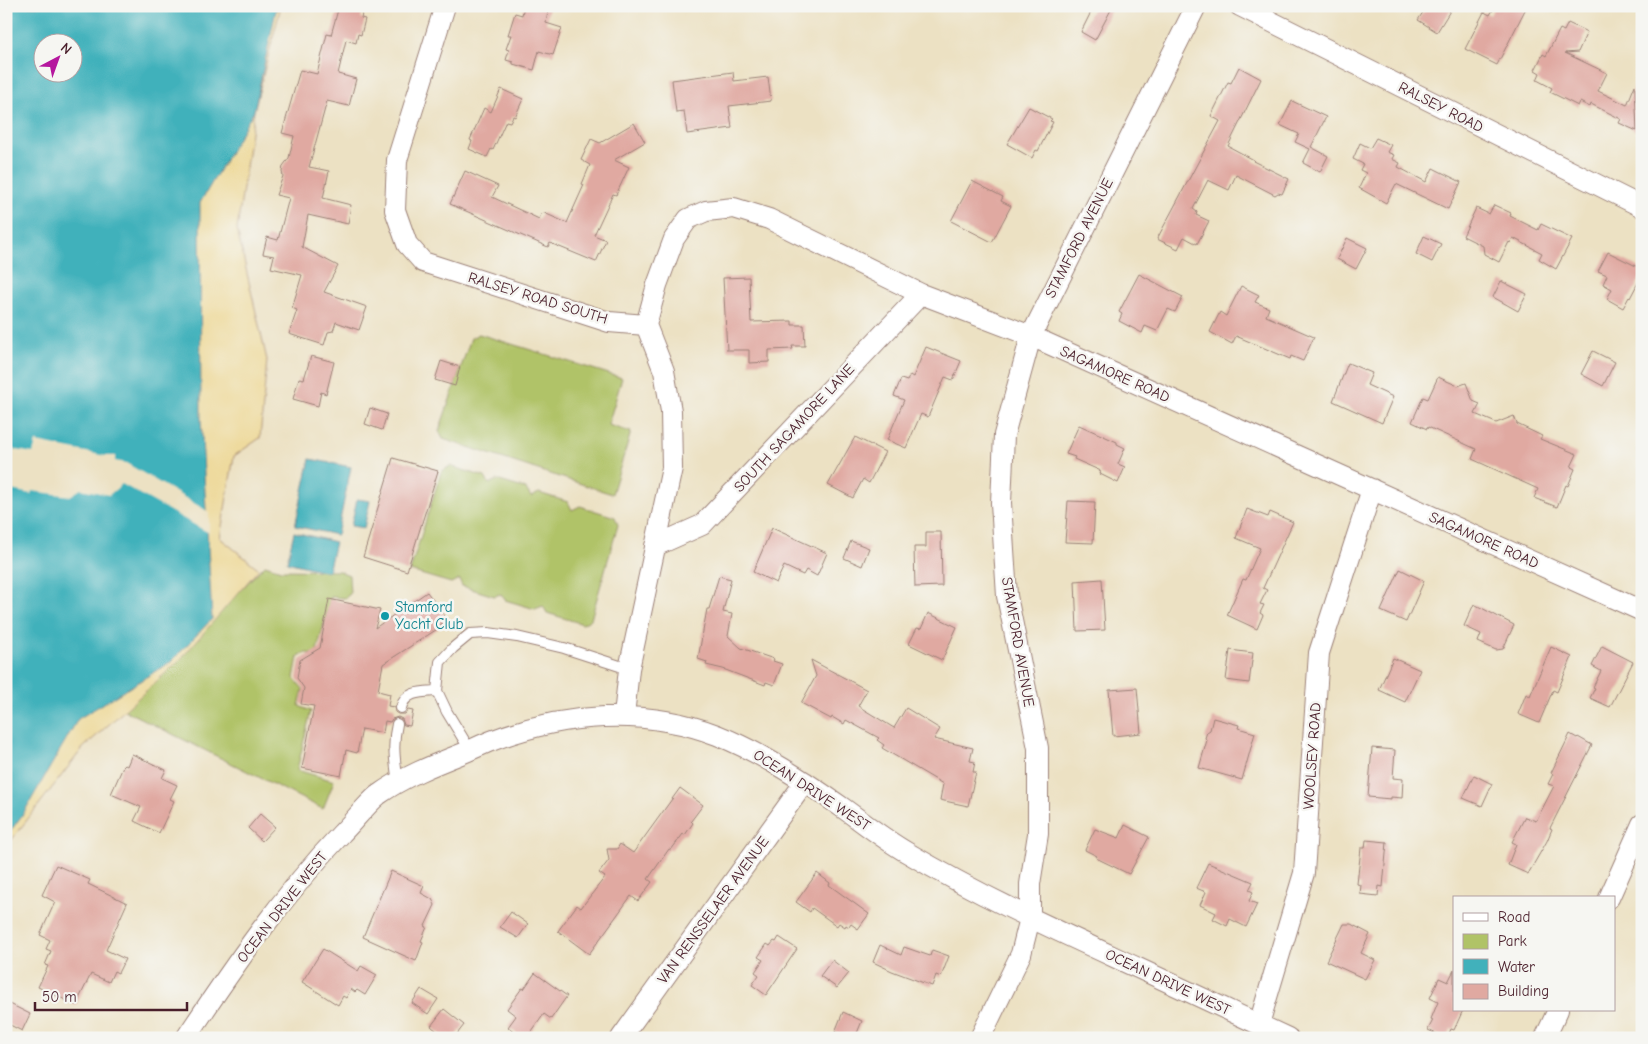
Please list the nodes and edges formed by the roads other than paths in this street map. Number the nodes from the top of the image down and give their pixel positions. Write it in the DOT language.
graph roads {
  1 [pos="445,6"];
  2 [pos="1196,6"];
  3 [pos="1240,6"];
  4 [pos="1642,207"];
  5 [pos="921,294"];
  6 [pos="646,325"];
  7 [pos="1031,336"];
  8 [pos="1372,489"];
  9 [pos="655,546"];
  10 [pos="1642,611"];
  11 [pos="629,669"];
  12 [pos="437,691"];
  13 [pos="401,708"];
  14 [pos="624,716"];
  15 [pos="397,724"];
  16 [pos="470,750"];
  17 [pos="805,782"];
  18 [pos="398,783"];
  19 [pos="1641,830"];
  20 [pos="1610,896"];
  21 [pos="1030,918"];
  22 [pos="1557,1012"];
  23 [pos="1259,1024"];
  24 [pos="186,1038"];
  25 [pos="621,1038"];
  26 [pos="980,1038"];
  27 [pos="1288,1038"];
  28 [pos="1545,1038"];
  1 -- 6 [label="street, RALSEY ROAD SOUTH"];
  2 -- 7 [label="street, STAMFORD AVENUE"];
  3 -- 4 [label="street, RALSEY ROAD"];
  5 -- 6 [label="street, SAGAMORE ROAD"];
  5 -- 7 [label="street, SAGAMORE ROAD"];
  5 -- 9 [label="street, SOUTH SAGAMORE LANE"];
  6 -- 9 [label="street"];
  7 -- 8 [label="street, SAGAMORE ROAD"];
  7 -- 21 [label="street, STAMFORD AVENUE"];
  8 -- 10 [label="street, SAGAMORE ROAD"];
  8 -- 23 [label="street, WOOLSEY ROAD"];
  9 -- 11 [label="street"];
  11 -- 12 [label="lane"];
  11 -- 14 [label="street"];
  12 -- 13 [label="lane"];
  12 -- 16 [label="lane"];
  14 -- 16 [label="street, OCEAN DRIVE WEST"];
  14 -- 17 [label="street, OCEAN DRIVE WEST"];
  15 -- 18 [label="lane"];
  16 -- 18 [label="street, OCEAN DRIVE WEST"];
  17 -- 21 [label="street, OCEAN DRIVE WEST"];
  17 -- 25 [label="street, VAN RENSSELAER AVENUE"];
  18 -- 24 [label="street, OCEAN DRIVE WEST"];
  19 -- 20 [label="street"];
  21 -- 23 [label="street, OCEAN DRIVE WEST"];
  21 -- 26 [label="street, STAMFORD AVENUE"];
  22 -- 28 [label="street"];
  23 -- 27 [label="street, OCEAN DRIVE WEST"];
}
